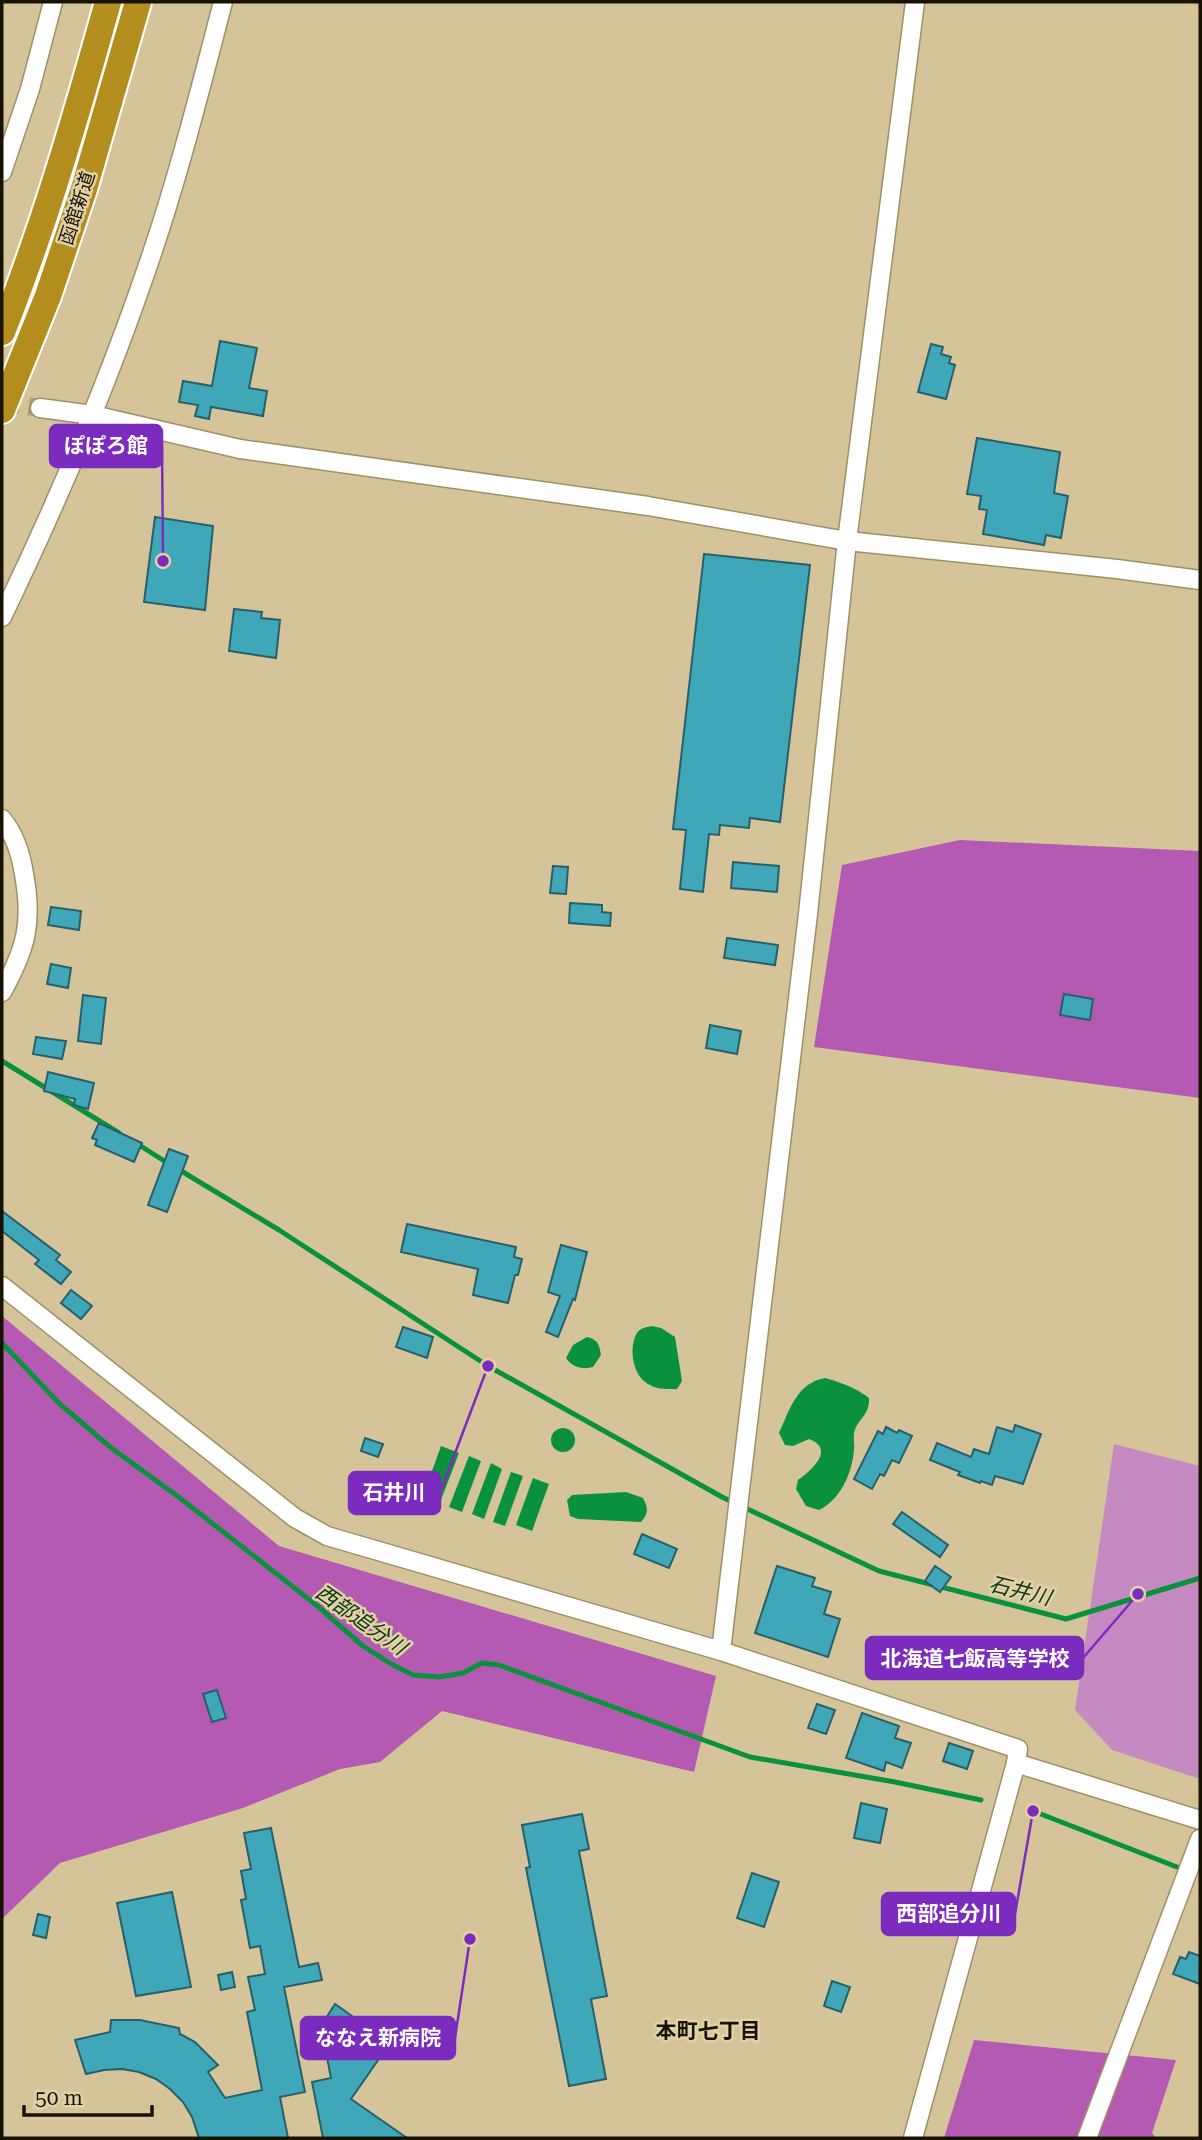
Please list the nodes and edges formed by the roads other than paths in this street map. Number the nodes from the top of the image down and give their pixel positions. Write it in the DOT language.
graph roads {
  1 [pos="53,2"];
  2 [pos="108,2"];
  3 [pos="138,2"];
  4 [pos="223,2"];
  5 [pos="915,2"];
  6 [pos="2,173"];
  7 [pos="2,332"];
  8 [pos="40,408"];
  9 [pos="2,410"];
  10 [pos="93,415"];
  11 [pos="847,541"];
  12 [pos="1200,580"];
  13 [pos="2,617"];
  14 [pos="2,820"];
  15 [pos="2,992"];
  16 [pos="2,1286"];
  17 [pos="721,1651"];
  18 [pos="1016,1763"];
  19 [pos="1200,1820"];
  20 [pos="1200,1839"];
  21 [pos="913,2138"];
  22 [pos="1087,2138"];
  1 -- 6 [label="street"];
  2 -- 7 [label="highway, 函館新道"];
  3 -- 9 [label="highway, 函館新道"];
  4 -- 10 [label="street"];
  5 -- 11 [label="street"];
  8 -- 10 [label="street"];
  10 -- 11 [label="street"];
  10 -- 13 [label="street"];
  11 -- 12 [label="street"];
  11 -- 17 [label="street"];
  14 -- 15 [label="street"];
  16 -- 17 [label="street"];
  17 -- 18 [label="street"];
  18 -- 19 [label="street"];
  18 -- 21 [label="street"];
  20 -- 22 [label="street"];
}
